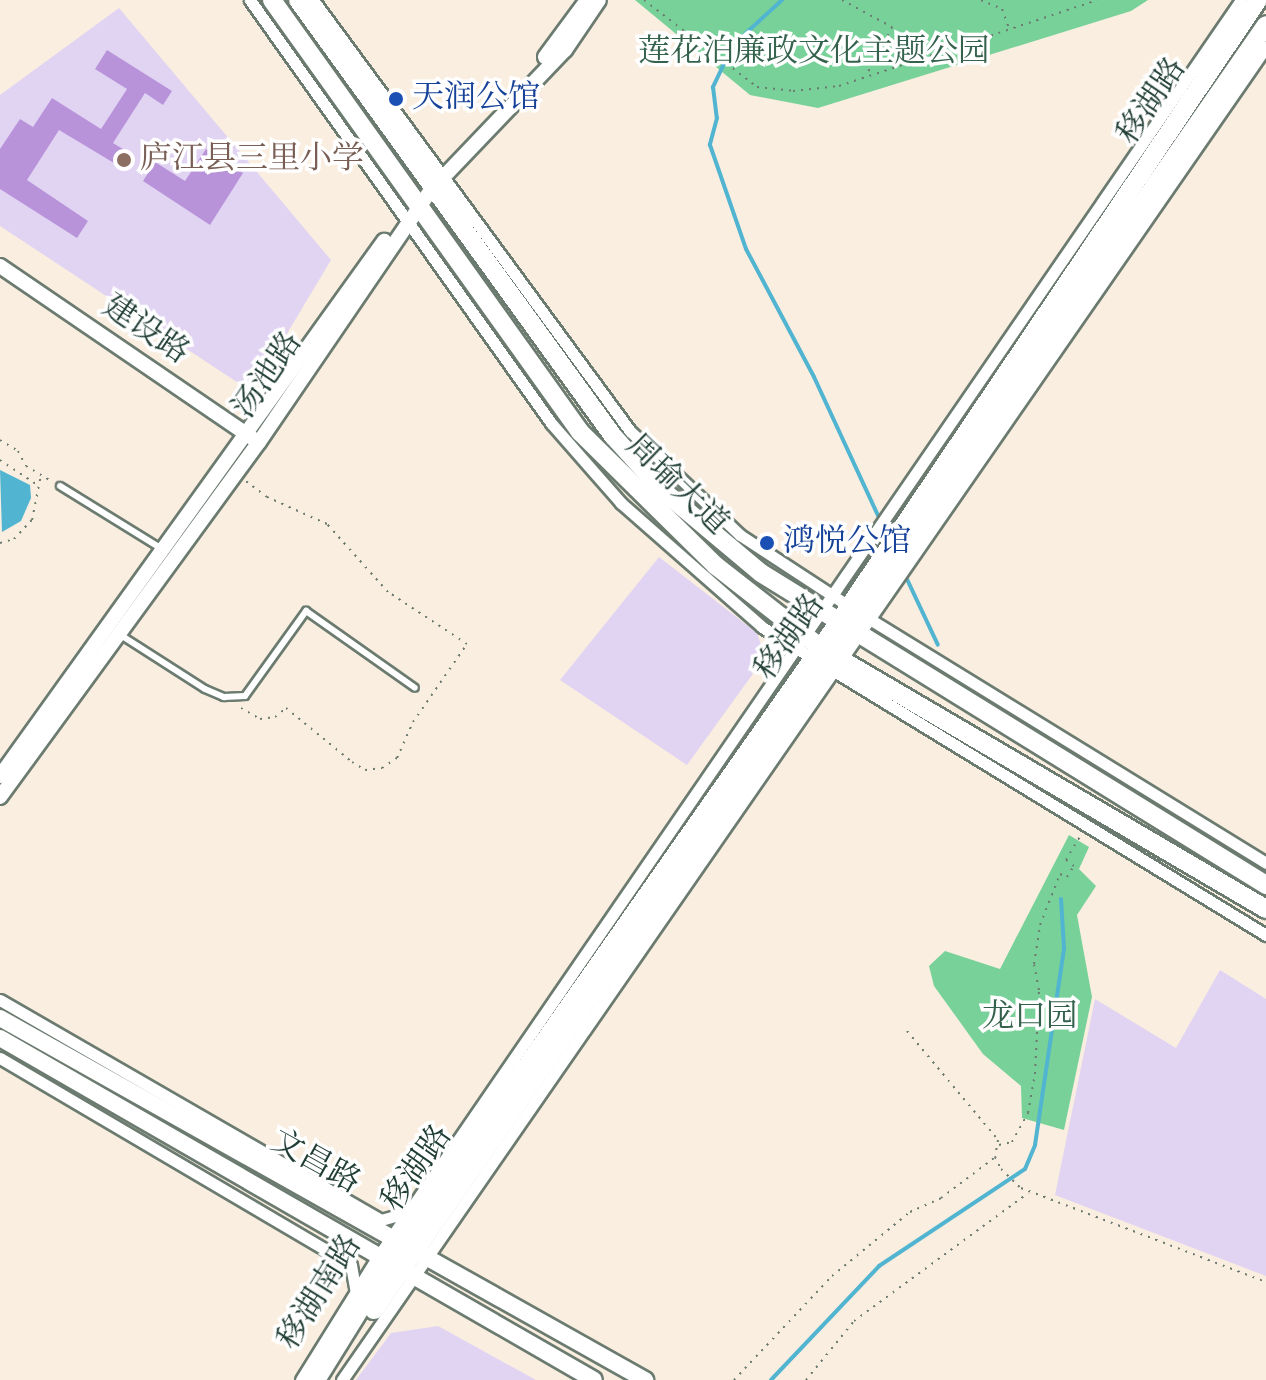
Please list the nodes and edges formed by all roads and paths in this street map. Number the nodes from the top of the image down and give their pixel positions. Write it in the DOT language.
graph roads {
  1 [pos="250,0"];
  2 [pos="272,0"];
  3 [pos="298,0"];
  4 [pos="313,0"];
  5 [pos="587,0"];
  6 [pos="599,0"];
  7 [pos="644,0"];
  8 [pos="842,0"];
  9 [pos="981,0"];
  10 [pos="1097,0"];
  11 [pos="1241,0"];
  12 [pos="1258,0"];
  13 [pos="1266,25"];
  14 [pos="1010,29"];
  15 [pos="1266,47"];
  16 [pos="866,77"];
  17 [pos="433,181"];
  18 [pos="411,212"];
  19 [pos="0,266"];
  20 [pos="254,438"];
  21 [pos="0,440"];
  22 [pos="0,460"];
  23 [pos="41,475"];
  24 [pos="37,485"];
  25 [pos="60,486"];
  26 [pos="0,543"];
  27 [pos="162,549"];
  28 [pos="898,559"];
  29 [pos="832,595"];
  30 [pos="821,612"];
  31 [pos="861,613"];
  32 [pos="849,630"];
  33 [pos="119,634"];
  34 [pos="801,641"];
  35 [pos="829,660"];
  36 [pos="415,688"];
  37 [pos="0,776"];
  38 [pos="0,797"];
  39 [pos="1087,825"];
  40 [pos="1266,863"];
  41 [pos="1266,885"];
  42 [pos="1266,909"];
  43 [pos="1266,935"];
  44 [pos="0,1000"];
  45 [pos="0,1018"];
  46 [pos="907,1031"];
  47 [pos="0,1038"];
  48 [pos="0,1058"];
  49 [pos="997,1146"];
  50 [pos="995,1157"];
  51 [pos="1029,1192"];
  52 [pos="409,1212"];
  53 [pos="409,1246"];
  54 [pos="394,1267"];
  55 [pos="1266,1282"];
  56 [pos="356,1292"];
  57 [pos="301,1380"];
  58 [pos="316,1380"];
  59 [pos="330,1380"];
  60 [pos="342,1380"];
  61 [pos="594,1380"];
  62 [pos="645,1380"];
  63 [pos="734,1380"];
  64 [pos="806,1380"];
  1 -- 18 [label="street"];
  2 -- 18 [label="main road, 周瑜大道"];
  3 -- 17 [label="main road, 周瑜大道"];
  4 -- 17 [label="street"];
  5 -- 17 [label="street, 汤池路"];
  6 -- 17 [label="street, 汤池路"];
  7 -- 16 [label="path"];
  8 -- 16 [label="path"];
  9 -- 14 [label="path"];
  10 -- 14 [label="path"];
  11 -- 29 [label="street, 移湖路"];
  12 -- 28 [label="main road, 移湖路"];
  13 -- 28 [label="main road, 移湖路"];
  14 -- 16 [label="path"];
  15 -- 28 [label="street, 移湖路"];
  17 -- 18 [label="street, 汤池路"];
  17 -- 29 [label="street"];
  17 -- 30 [label="main road, 周瑜大道"];
  18 -- 20 [label="street, 汤池路"];
  18 -- 34 [label="main road, 周瑜大道"];
  19 -- 20 [label="street, 建设路"];
  20 -- 27 [label="street, 汤池路"];
  20 -- 33 [label="street, 汤池路"];
  21 -- 23 [label="path"];
  22 -- 24 [label="path"];
  23 -- 24 [label="path"];
  23 -- 25 [label="path"];
  24 -- 26 [label="path"];
  25 -- 27 [label="lane"];
  27 -- 37 [label="street, 汤池路"];
  28 -- 31 [label="main road, 移湖路"];
  28 -- 31 [label="street, 移湖路"];
  29 -- 30 [label="street, 移湖路"];
  29 -- 31 [label="street"];
  30 -- 32 [label="main road, 周瑜大道"];
  30 -- 34 [label="street, 移湖路"];
  31 -- 32 [label="main road, 移湖路"];
  31 -- 32 [label="street, 移湖路"];
  31 -- 40 [label="street"];
  32 -- 35 [label="main road, 移湖路"];
  32 -- 35 [label="street, 移湖路"];
  32 -- 41 [label="main road, 周瑜大道"];
  33 -- 36 [label="lane"];
  33 -- 38 [label="street, 汤池路"];
  34 -- 35 [label="main road, 周瑜大道"];
  34 -- 52 [label="street, 移湖路"];
  35 -- 39 [label="street"];
  35 -- 42 [label="main road, 周瑜大道"];
  35 -- 53 [label="main road, 移湖路"];
  35 -- 53 [label="street, 移湖路"];
  39 -- 43 [label="street"];
  39 -- 49 [label="path"];
  44 -- 52 [label="street"];
  45 -- 53 [label="main road, 文昌路"];
  46 -- 49 [label="path"];
  47 -- 54 [label="main road, 文昌路"];
  48 -- 56 [label="street"];
  49 -- 50 [label="path"];
  50 -- 51 [label="path"];
  50 -- 63 [label="path"];
  51 -- 55 [label="path"];
  51 -- 64 [label="path"];
  52 -- 53 [label="street, 移湖路"];
  53 -- 54 [label="main road, 移湖路"];
  53 -- 54 [label="street, 移湖南路"];
  53 -- 62 [label="main road, 文昌路"];
  54 -- 56 [label="street, 移湖南路"];
  54 -- 58 [label="main road, 移湖南路"];
  54 -- 59 [label="main road, 移湖南路"];
  54 -- 60 [label="street, 移湖南路"];
  54 -- 61 [label="main road, 文昌路"];
  56 -- 57 [label="street, 移湖南路"];
}
